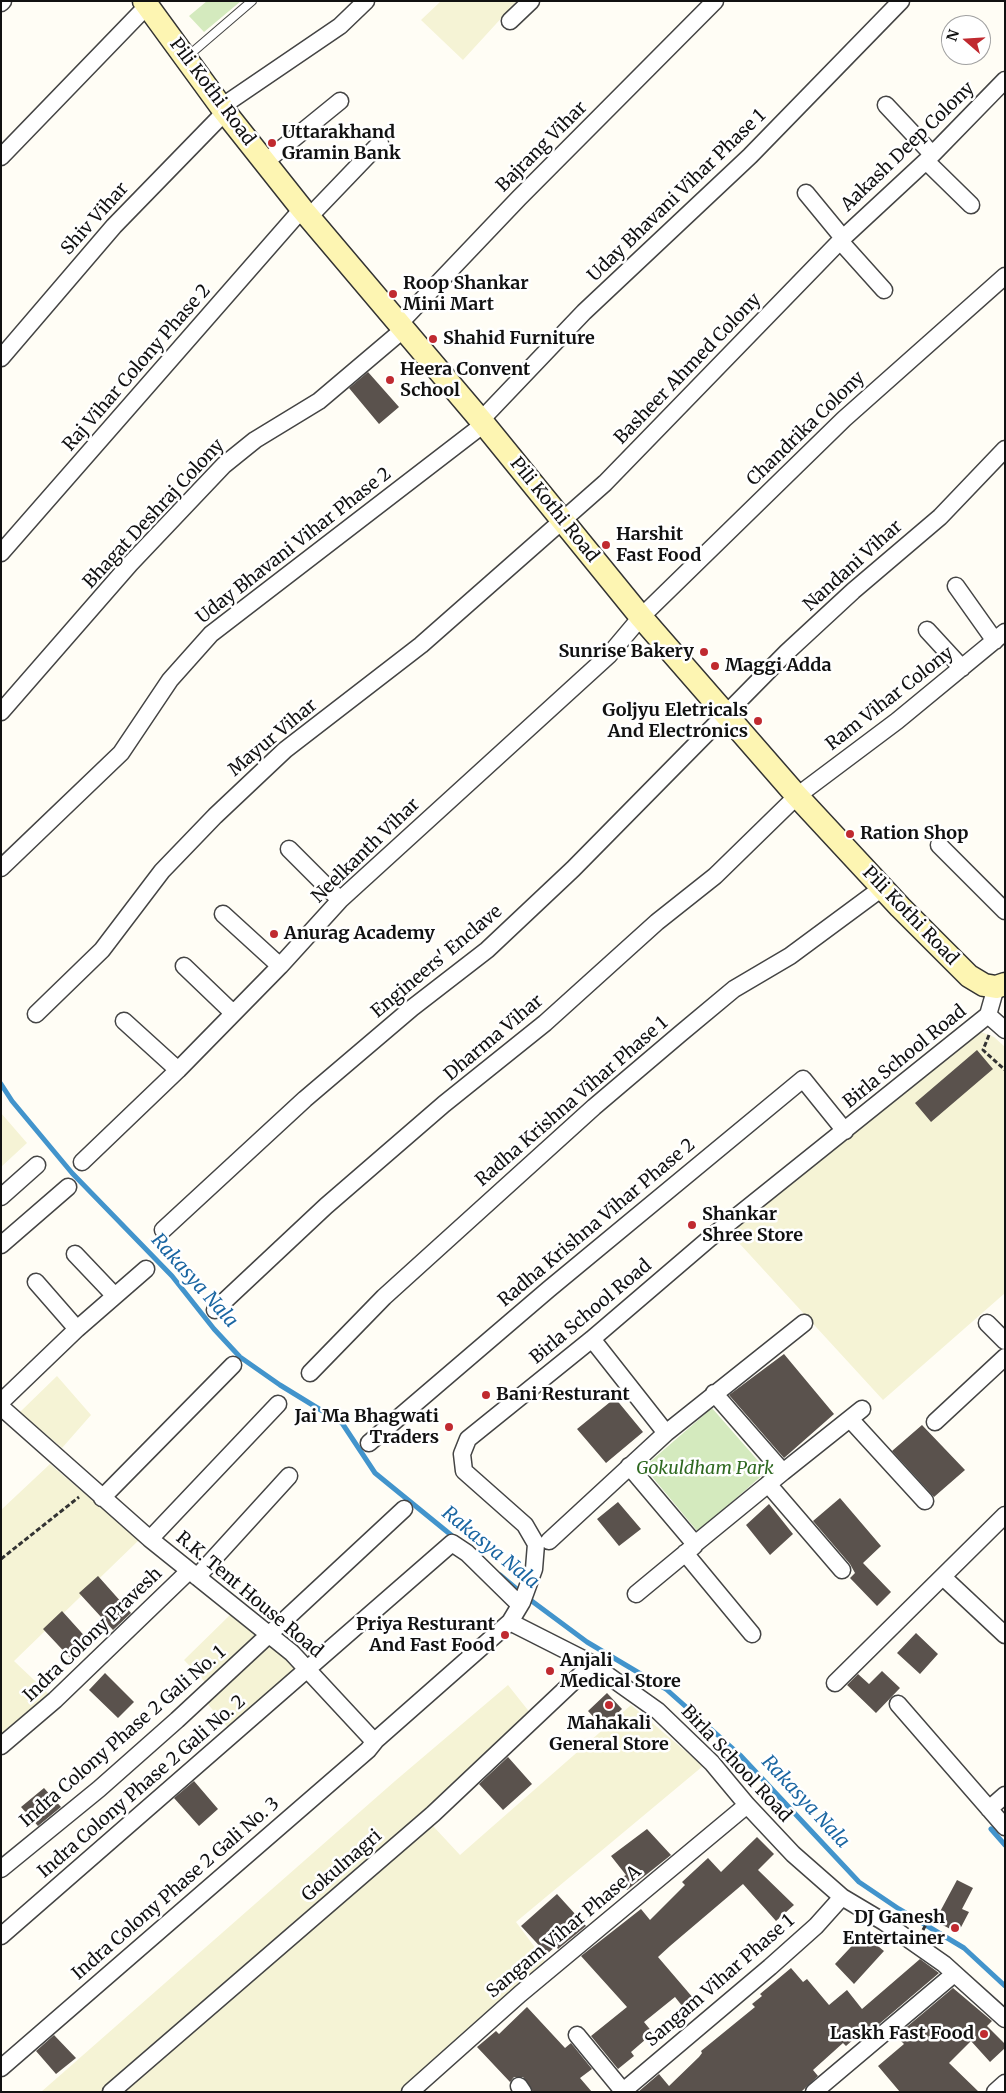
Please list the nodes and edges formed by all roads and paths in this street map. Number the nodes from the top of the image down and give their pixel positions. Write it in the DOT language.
graph roads {
  1 [pos="252,1"];
  2 [pos="366,1"];
  3 [pos="531,1"];
  4 [pos="716,1"];
  5 [pos="901,1"];
  6 [pos="146,4"];
  7 [pos="510,21"];
  8 [pos="187,58"];
  9 [pos="1005,80"];
  10 [pos="340,101"];
  11 [pos="886,105"];
  12 [pos="223,110"];
  13 [pos="380,143"];
  14 [pos="1,157"];
  15 [pos="929,158"];
  16 [pos="265,162"];
  17 [pos="806,194"];
  18 [pos="971,205"];
  19 [pos="306,213"];
  20 [pos="842,240"];
  21 [pos="1005,276"];
  22 [pos="884,290"];
  23 [pos="401,326"];
  24 [pos="1,358"];
  25 [pos="482,422"];
  26 [pos="1005,449"];
  27 [pos="562,520"];
  28 [pos="1,553"];
  29 [pos="956,586"];
  30 [pos="641,617"];
  31 [pos="927,630"];
  32 [pos="1000,636"];
  33 [pos="962,668"];
  34 [pos="1,712"];
  35 [pos="727,714"];
  36 [pos="797,796"];
  37 [pos="939,845"];
  38 [pos="289,849"];
  39 [pos="1,868"];
  40 [pos="882,888"];
  41 [pos="340,900"];
  42 [pos="1005,911"];
  43 [pos="223,914"];
  44 [pos="184,966"];
  45 [pos="280,966"];
  46 [pos="1000,986"];
  47 [pos="233,1013"];
  48 [pos="36,1014"];
  49 [pos="124,1020"];
  50 [pos="996,1022"];
  51 [pos="178,1070"];
  52 [pos="1005,1070"];
  53 [pos="845,1131"];
  54 [pos="82,1162"];
  55 [pos="37,1165"];
  56 [pos="68,1187"];
  57 [pos="1,1197"];
  58 [pos="163,1230"];
  59 [pos="1,1245"];
  60 [pos="76,1254"];
  61 [pos="146,1268"];
  62 [pos="36,1282"];
  63 [pos="114,1295"];
  64 [pos="215,1310"];
  65 [pos="804,1322"];
  66 [pos="987,1323"];
  67 [pos="77,1329"];
  68 [pos="592,1339"];
  69 [pos="1005,1341"];
  70 [pos="1005,1357"];
  71 [pos="233,1365"];
  72 [pos="310,1373"];
  73 [pos="714,1393"];
  74 [pos="1,1402"];
  75 [pos="278,1404"];
  76 [pos="1,1407"];
  77 [pos="935,1422"];
  78 [pos="666,1433"];
  79 [pos="369,1443"];
  80 [pos="629,1466"];
  81 [pos="783,1472"];
  82 [pos="289,1476"];
  83 [pos="768,1484"];
  84 [pos="96,1493"];
  85 [pos="925,1501"];
  86 [pos="404,1509"];
  87 [pos="1005,1515"];
  88 [pos="150,1539"];
  89 [pos="549,1540"];
  90 [pos="690,1549"];
  91 [pos="1,1559"];
  92 [pos="842,1570"];
  93 [pos="193,1574"];
  94 [pos="943,1577"];
  95 [pos="636,1594"];
  96 [pos="521,1604"];
  97 [pos="510,1622"];
  98 [pos="269,1634"];
  99 [pos="752,1634"];
  100 [pos="1005,1636"];
  101 [pos="592,1664"];
  102 [pos="308,1668"];
  103 [pos="835,1682"];
  104 [pos="898,1704"];
  105 [pos="376,1740"];
  106 [pos="1,1746"];
  107 [pos="1005,1795"];
  108 [pos="747,1805"];
  109 [pos="989,1809"];
  110 [pos="1005,1828"];
  111 [pos="1,1868"];
  112 [pos="842,1897"];
  113 [pos="931,1915"];
  114 [pos="921,1933"];
  115 [pos="1,1936"];
  116 [pos="954,1974"];
  117 [pos="1005,2019"];
  118 [pos="577,2035"];
  119 [pos="1,2068"];
  120 [pos="1005,2083"];
  121 [pos="622,2091"];
  122 [pos="111,2092"];
  123 [pos="410,2092"];
  124 [pos="814,2092"];
  125 [pos="995,2092"];
  1 -- 8 [label="lane"];
  2 -- 12 [label="street, Shiv Vihar"];
  3 -- 7 [label="street"];
  4 -- 23 [label="street, Bajrang Vihar"];
  5 -- 25 [label="street, Uday Bhavani Vihar Phase 1"];
  6 -- 8 [label="street, Pili Kothi Road"];
  6 -- 14 [label="street"];
  8 -- 12 [label="street, Pili Kothi Road"];
  9 -- 15 [label="street, Aakash Deep Colony"];
  10 -- 16 [label="street"];
  11 -- 15 [label="street"];
  12 -- 16 [label="street, Pili Kothi Road"];
  12 -- 24 [label="street, Shiv Vihar"];
  13 -- 19 [label="street, Raj Vihar Colony Phase 2"];
  15 -- 18 [label="street"];
  15 -- 20 [label="street, Aakash Deep Colony"];
  16 -- 19 [label="street, Pili Kothi Road"];
  17 -- 20 [label="street"];
  19 -- 23 [label="street, Pili Kothi Road"];
  19 -- 28 [label="street, Raj Vihar Colony Phase 2"];
  20 -- 22 [label="street"];
  20 -- 27 [label="street, Basheer Ahmed Colony"];
  21 -- 30 [label="street, Chandrika Colony"];
  23 -- 25 [label="street, Pili Kothi Road"];
  23 -- 34 [label="street, Bhagat Deshraj Colony"];
  25 -- 27 [label="street, Pili Kothi Road"];
  25 -- 39 [label="street, Uday Bhavani Vihar Phase 2"];
  26 -- 35 [label="street, Nandani Vihar"];
  27 -- 30 [label="street, Pili Kothi Road"];
  27 -- 48 [label="street, Mayur Vihar"];
  29 -- 32 [label="street"];
  30 -- 35 [label="street, Pili Kothi Road"];
  30 -- 41 [label="street, Neelkanth Vihar"];
  31 -- 33 [label="street"];
  32 -- 33 [label="street, Ram Vihar Colony"];
  33 -- 36 [label="street, Ram Vihar Colony"];
  35 -- 36 [label="street, Pili Kothi Road"];
  35 -- 58 [label="street, Engineers' Enclave"];
  36 -- 40 [label="street, Pili Kothi Road"];
  36 -- 64 [label="street, Dharma Vihar"];
  37 -- 42 [label="street"];
  38 -- 41 [label="street"];
  40 -- 46 [label="street, Pili Kothi Road"];
  40 -- 72 [label="street, Radha Krishna Vihar Phase 1"];
  41 -- 45 [label="street, Neelkanth Vihar"];
  43 -- 45 [label="street"];
  44 -- 47 [label="street"];
  45 -- 47 [label="street, Neelkanth Vihar"];
  46 -- 50 [label="street, Birla School Road"];
  47 -- 51 [label="street, Neelkanth Vihar"];
  49 -- 51 [label="street"];
  50 -- 52 [label="path"];
  50 -- 53 [label="street, Birla School Road"];
  51 -- 54 [label="street, Neelkanth Vihar"];
  53 -- 68 [label="street, Birla School Road"];
  53 -- 79 [label="street, Radha Krishna Vihar Phase 2"];
  55 -- 57 [label="street"];
  56 -- 59 [label="street"];
  60 -- 63 [label="street"];
  61 -- 63 [label="street"];
  62 -- 67 [label="street"];
  63 -- 67 [label="street"];
  65 -- 73 [label="street"];
  66 -- 69 [label="street"];
  67 -- 74 [label="street"];
  68 -- 78 [label="street"];
  68 -- 96 [label="street, Birla School Road"];
  70 -- 77 [label="street"];
  71 -- 84 [label="street"];
  73 -- 78 [label="street"];
  73 -- 81 [label="street"];
  75 -- 88 [label="street"];
  76 -- 84 [label="street, R.K. Tent House Road"];
  78 -- 80 [label="street"];
  80 -- 89 [label="street"];
  80 -- 90 [label="street"];
  81 -- 83 [label="street"];
  81 -- 85 [label="street"];
  82 -- 93 [label="street, Indra Colony Pravesh"];
  83 -- 90 [label="street"];
  83 -- 92 [label="street"];
  84 -- 88 [label="street, R.K. Tent House Road"];
  84 -- 91 [label="path"];
  86 -- 98 [label="street, Indra Colony Phase 2 Gali No. 1"];
  87 -- 94 [label="street"];
  88 -- 93 [label="street, R.K. Tent House Road"];
  90 -- 95 [label="street"];
  90 -- 99 [label="street"];
  93 -- 98 [label="street, R.K. Tent House Road"];
  93 -- 106 [label="street, Indra Colony Pravesh"];
  94 -- 100 [label="street"];
  94 -- 103 [label="street"];
  96 -- 97 [label="street, Birla School Road"];
  96 -- 102 [label="street, Indra Colony Phase 2 Gali No. 2"];
  97 -- 101 [label="street, Birla School Road"];
  97 -- 105 [label="street"];
  98 -- 102 [label="street, R.K. Tent House Road"];
  98 -- 111 [label="street, Indra Colony Phase 2 Gali No. 1"];
  101 -- 108 [label="street, Birla School Road"];
  101 -- 122 [label="street, Gokulnagri"];
  102 -- 105 [label="street, R.K. Tent House Road"];
  102 -- 115 [label="street, Indra Colony Phase 2 Gali No. 2"];
  104 -- 109 [label="street"];
  105 -- 119 [label="street, Indra Colony Phase 2 Gali No. 3"];
  107 -- 109 [label="street"];
  108 -- 112 [label="street, Birla School Road"];
  108 -- 123 [label="street, Sangam Vihar Phase A"];
  109 -- 110 [label="street"];
  112 -- 116 [label="street, Birla School Road"];
  112 -- 121 [label="street, Sangam Vihar Phase 1"];
  113 -- 114 [label="path"];
  116 -- 117 [label="street, Birla School Road"];
  116 -- 124 [label="street"];
  118 -- 121 [label="street"];
  120 -- 125 [label="street"];
}
